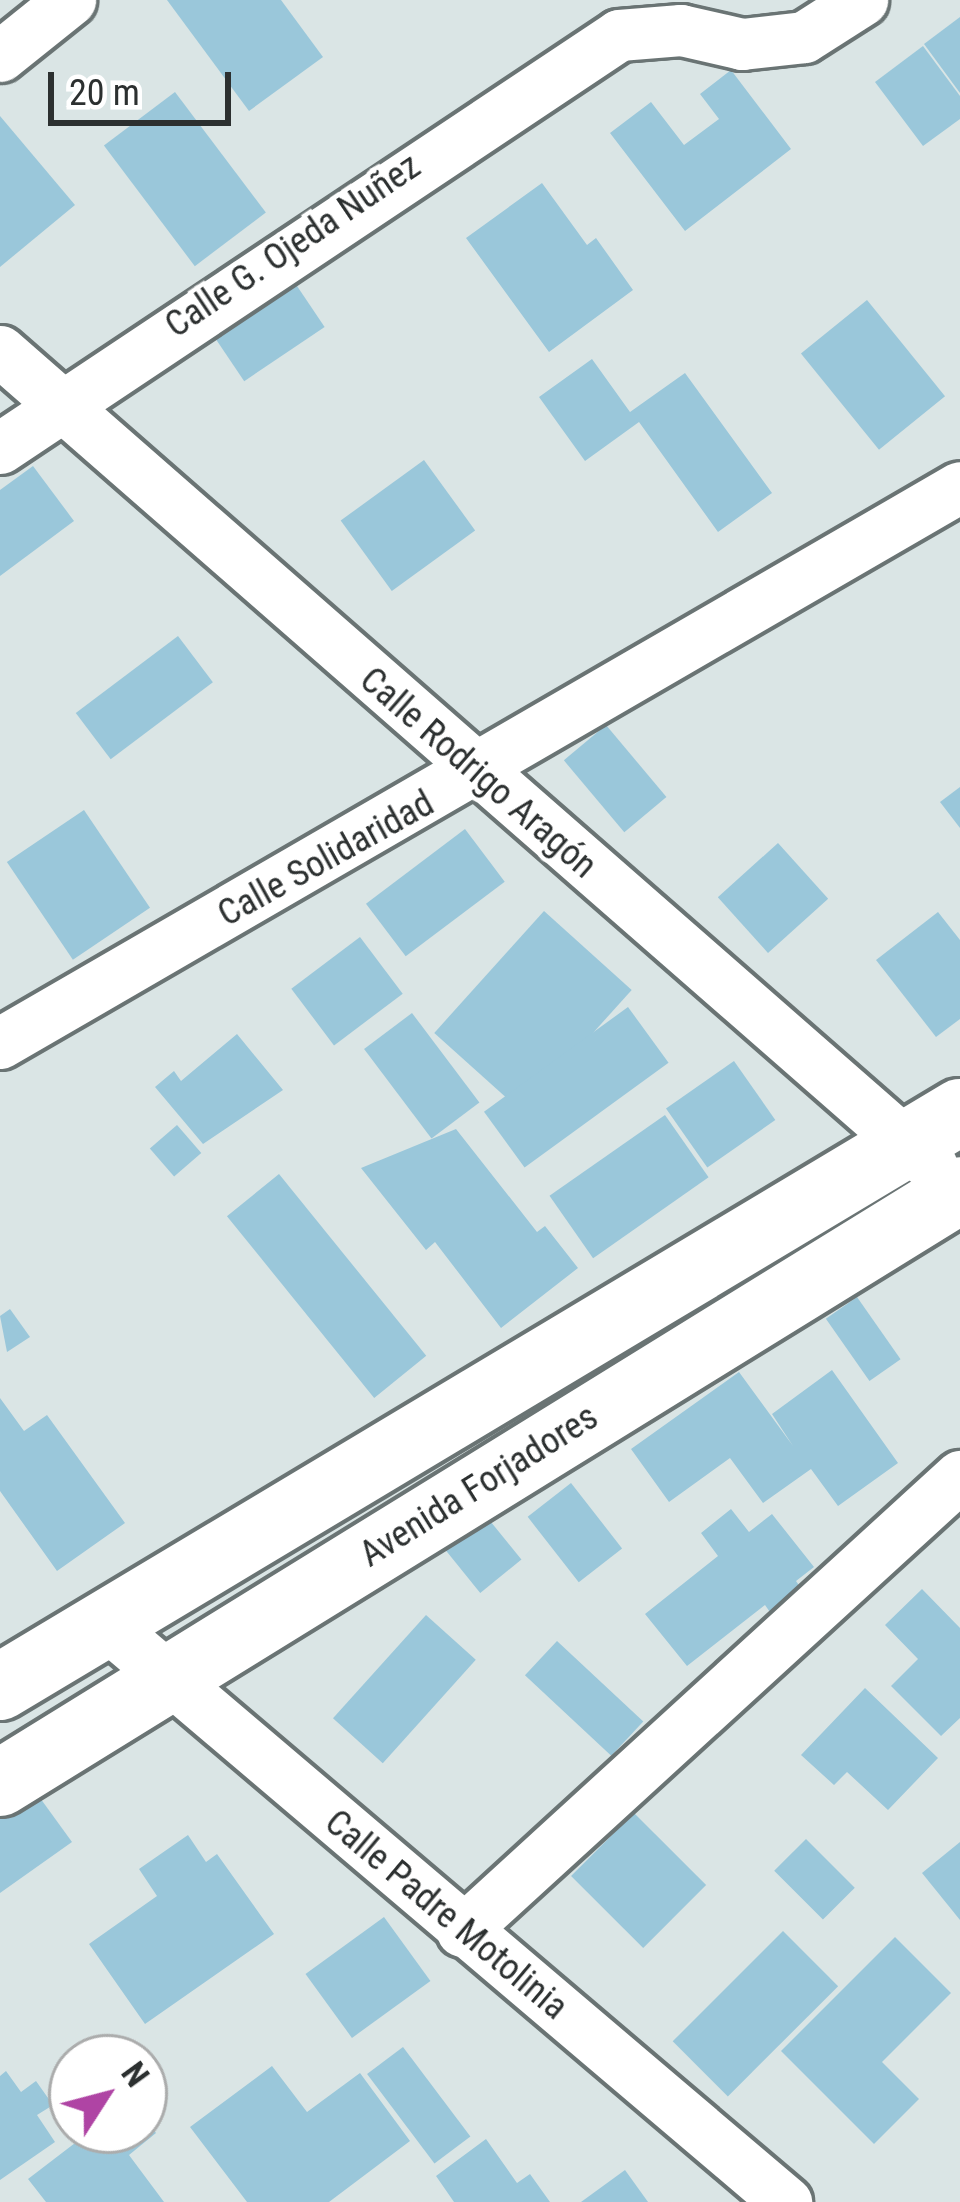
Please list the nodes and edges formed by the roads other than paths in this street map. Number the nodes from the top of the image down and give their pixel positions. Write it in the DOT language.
graph roads {
  1 [pos="70,0"];
  2 [pos="862,0"];
  3 [pos="0,56"];
  4 [pos="0,351"];
  5 [pos="59,404"];
  6 [pos="0,448"];
  7 [pos="960,488"];
  8 [pos="477,774"];
  9 [pos="0,1043"];
  10 [pos="960,1112"];
  11 [pos="904,1144"];
  12 [pos="960,1190"];
  13 [pos="960,1476"];
  14 [pos="108,1625"];
  15 [pos="169,1677"];
  16 [pos="0,1687"];
  17 [pos="0,1784"];
  18 [pos="463,1930"];
  19 [pos="786,2202"];
  1 -- 3 [label="street"];
  2 -- 5 [label="street, Calle G. Ojeda Nuñez"];
  4 -- 5 [label="street, Calle Rodrigo Aragón"];
  5 -- 6 [label="street, Calle G. Ojeda Nuñez"];
  5 -- 8 [label="street, Calle Rodrigo Aragón"];
  7 -- 8 [label="street, Calle Solidaridad"];
  8 -- 9 [label="street, Calle Solidaridad"];
  8 -- 11 [label="street, Calle Rodrigo Aragón"];
  10 -- 11 [label="main road, Avenida Forjadores"];
  11 -- 12 [label="street, Calle Rodrigo Aragón"];
  11 -- 14 [label="main road, Avenida Forjadores"];
  12 -- 15 [label="main road, Avenida Forjadores"];
  13 -- 18 [label="street"];
  14 -- 15 [label="street, Calle Padre Motolinia"];
  14 -- 16 [label="main road, Avenida Forjadores"];
  15 -- 17 [label="main road, Avenida Forjadores"];
  15 -- 18 [label="street, Calle Padre Motolinia"];
  18 -- 19 [label="street, Calle Padre Motolinia"];
}
